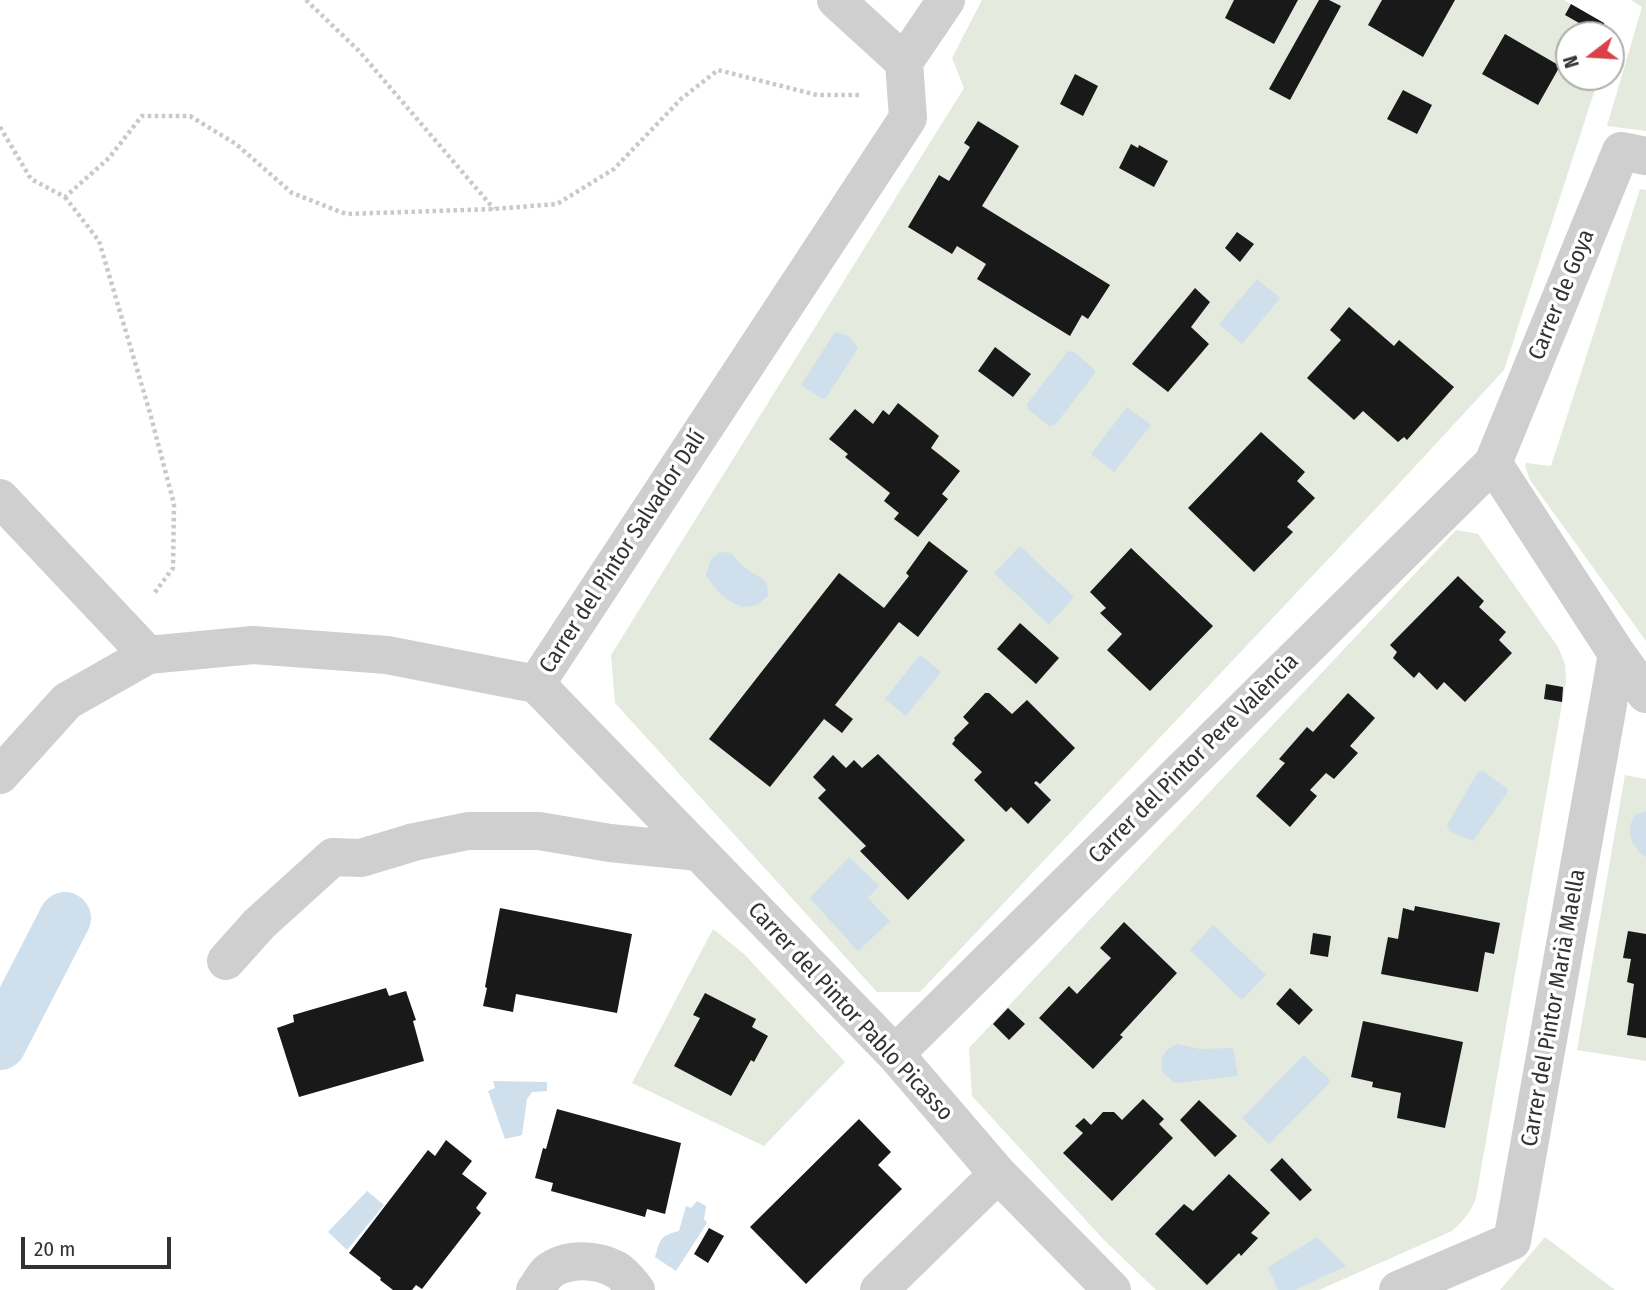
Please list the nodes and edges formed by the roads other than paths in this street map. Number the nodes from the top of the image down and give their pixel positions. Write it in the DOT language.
graph roads {
  1 [pos="836,0"];
  2 [pos="946,0"];
  3 [pos="905,75"];
  4 [pos="1646,156"];
  5 [pos="1493,463"];
  6 [pos="0,498"];
  7 [pos="137,644"];
  8 [pos="1617,654"];
  9 [pos="536,684"];
  10 [pos="1646,694"];
  11 [pos="0,775"];
  12 [pos="699,852"];
  13 [pos="226,961"];
  14 [pos="895,1054"];
  15 [pos="998,1174"];
  16 [pos="535,1290"];
  17 [pos="636,1290"];
  18 [pos="879,1290"];
  19 [pos="1112,1290"];
  20 [pos="1398,1290"];
  1 -- 3 [label="street"];
  2 -- 3 [label="street"];
  3 -- 9 [label="street, Carrer del Pintor Salvador Dalí"];
  4 -- 5 [label="street, Carrer de Goya"];
  5 -- 8 [label="street"];
  5 -- 14 [label="street, Carrer del Pintor Pere València"];
  6 -- 7 [label="street"];
  7 -- 9 [label="street, Carrer del Pintor Salvador Dalí"];
  7 -- 11 [label="street, Carrer del Pintor Salvador Dalí"];
  8 -- 10 [label="street"];
  8 -- 20 [label="street, Carrer del Pintor Marià Maella"];
  9 -- 12 [label="street, Carrer del Pintor Pablo Picasso"];
  12 -- 13 [label="street"];
  12 -- 14 [label="street, Carrer del Pintor Pablo Picasso"];
  14 -- 15 [label="street, Carrer del Pintor Pablo Picasso"];
  15 -- 18 [label="street"];
  15 -- 19 [label="street, Carrer del Pintor Pablo Picasso"];
  16 -- 17 [label="street"];
}
